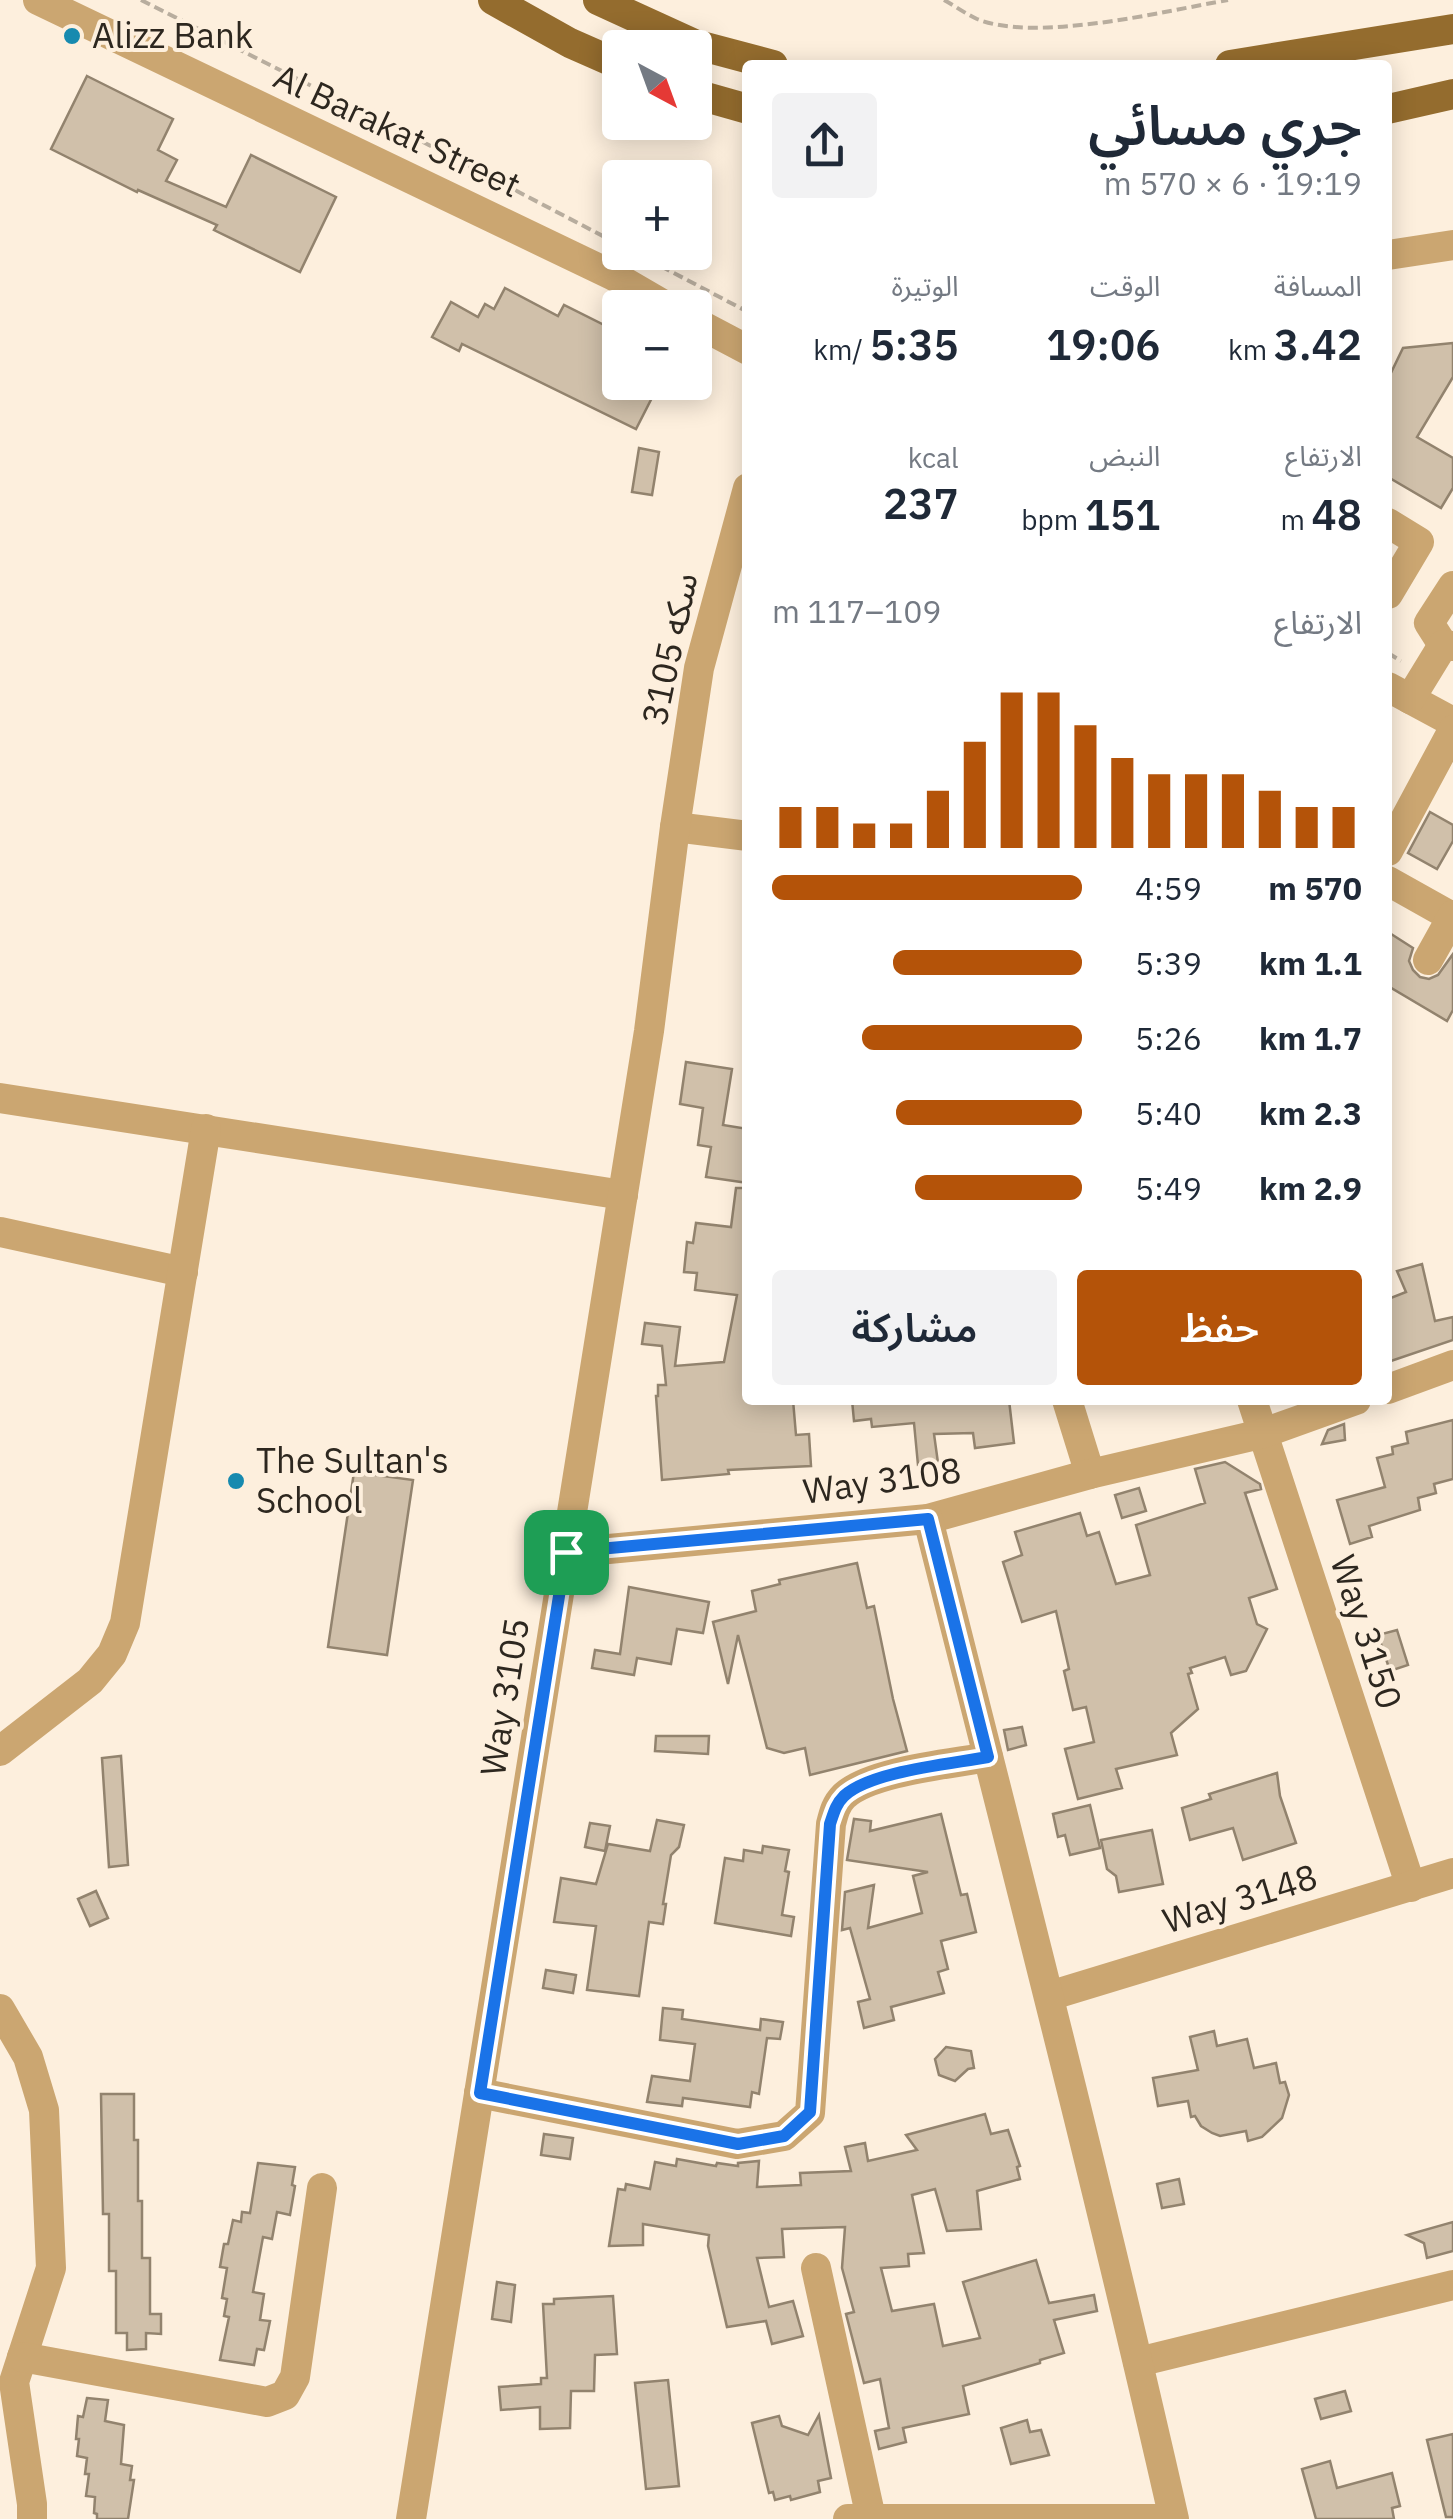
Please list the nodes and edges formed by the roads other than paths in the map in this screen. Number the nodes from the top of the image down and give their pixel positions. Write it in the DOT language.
graph roads {
  1 [pos="38,0"];
  2 [pos="494,0"];
  3 [pos="598,0"];
  4 [pos="1453,29"];
  5 [pos="602,56"];
  6 [pos="754,60"];
  7 [pos="1261,60"];
  8 [pos="1453,78"];
  9 [pos="1392,87"];
  10 [pos="1453,94"];
  11 [pos="712,99"];
  12 [pos="742,107"];
  13 [pos="1392,107"];
  14 [pos="1453,245"];
  15 [pos="1392,255"];
  16 [pos="638,290"];
  17 [pos="712,331"];
  18 [pos="742,347"];
  19 [pos="742,510"];
  20 [pos="1392,525"];
  21 [pos="1453,586"];
  22 [pos="1392,587"];
  23 [pos="1448,646"];
  24 [pos="1399,693"];
  25 [pos="1453,722"];
  26 [pos="1453,730"];
  27 [pos="674,827"];
  28 [pos="742,835"];
  29 [pos="1392,844"];
  30 [pos="1392,883"];
  31 [pos="1452,916"];
  32 [pos="1428,960"];
  33 [pos="0,1098"];
  34 [pos="206,1130"];
  35 [pos="623,1194"];
  36 [pos="0,1232"];
  37 [pos="183,1272"];
  38 [pos="1453,1366"];
  39 [pos="1392,1388"];
  40 [pos="1069,1405"];
  41 [pos="1253,1405"];
  42 [pos="1342,1405"];
  43 [pos="1262,1434"];
  44 [pos="1090,1474"];
  45 [pos="928,1519"];
  46 [pos="566,1552"];
  47 [pos="0,1751"];
  48 [pos="988,1757"];
  49 [pos="1453,1873"];
  50 [pos="1411,1887"];
  51 [pos="1048,1996"];
  52 [pos="0,2008"];
  53 [pos="480,2093"];
  54 [pos="322,2188"];
  55 [pos="816,2268"];
  56 [pos="1453,2285"];
  57 [pos="22,2358"];
  58 [pos="1138,2362"];
  59 [pos="871,2518"];
  60 [pos="32,2519"];
  61 [pos="411,2519"];
  62 [pos="848,2519"];
  1 -- 16 [label="street, Al Barakat Street"];
  2 -- 5 [label="main road"];
  3 -- 6 [label="main road"];
  4 -- 7 [label="main road"];
  8 -- 9 [label="main road"];
  10 -- 13 [label="main road"];
  11 -- 12 [label="main road"];
  14 -- 15 [label="street"];
  17 -- 18 [label="street"];
  19 -- 27 [label="street, سكه 3105"];
  20 -- 22 [label="street"];
  21 -- 23 [label="street"];
  23 -- 24 [label="street"];
  24 -- 25 [label="street"];
  26 -- 29 [label="street"];
  27 -- 28 [label="street"];
  27 -- 35 [label="street, Way 3105"];
  30 -- 31 [label="street"];
  31 -- 32 [label="street"];
  33 -- 34 [label="street"];
  34 -- 35 [label="street"];
  34 -- 37 [label="street"];
  35 -- 46 [label="street, Way 3105"];
  36 -- 37 [label="street"];
  37 -- 47 [label="street"];
  38 -- 39 [label="street"];
  40 -- 44 [label="street"];
  41 -- 43 [label="street, Way 3150"];
  42 -- 43 [label="street, Way 3108"];
  43 -- 44 [label="street, Way 3108"];
  43 -- 50 [label="street, Way 3150"];
  44 -- 45 [label="street, Way 3108"];
  45 -- 46 [label="street, Way 3108"];
  45 -- 48 [label="street"];
  46 -- 53 [label="street, Way 3105"];
  48 -- 51 [label="street"];
  48 -- 53 [label="street"];
  49 -- 50 [label="street, Way 3148"];
  50 -- 51 [label="street, Way 3148"];
  51 -- 58 [label="street"];
  52 -- 57 [label="street"];
  53 -- 61 [label="street, Way 3105"];
  54 -- 57 [label="street"];
  55 -- 59 [label="street"];
  56 -- 58 [label="street"];
  57 -- 60 [label="street"];
  58 -- 59 [label="street"];
  59 -- 62 [label="street"];
}
